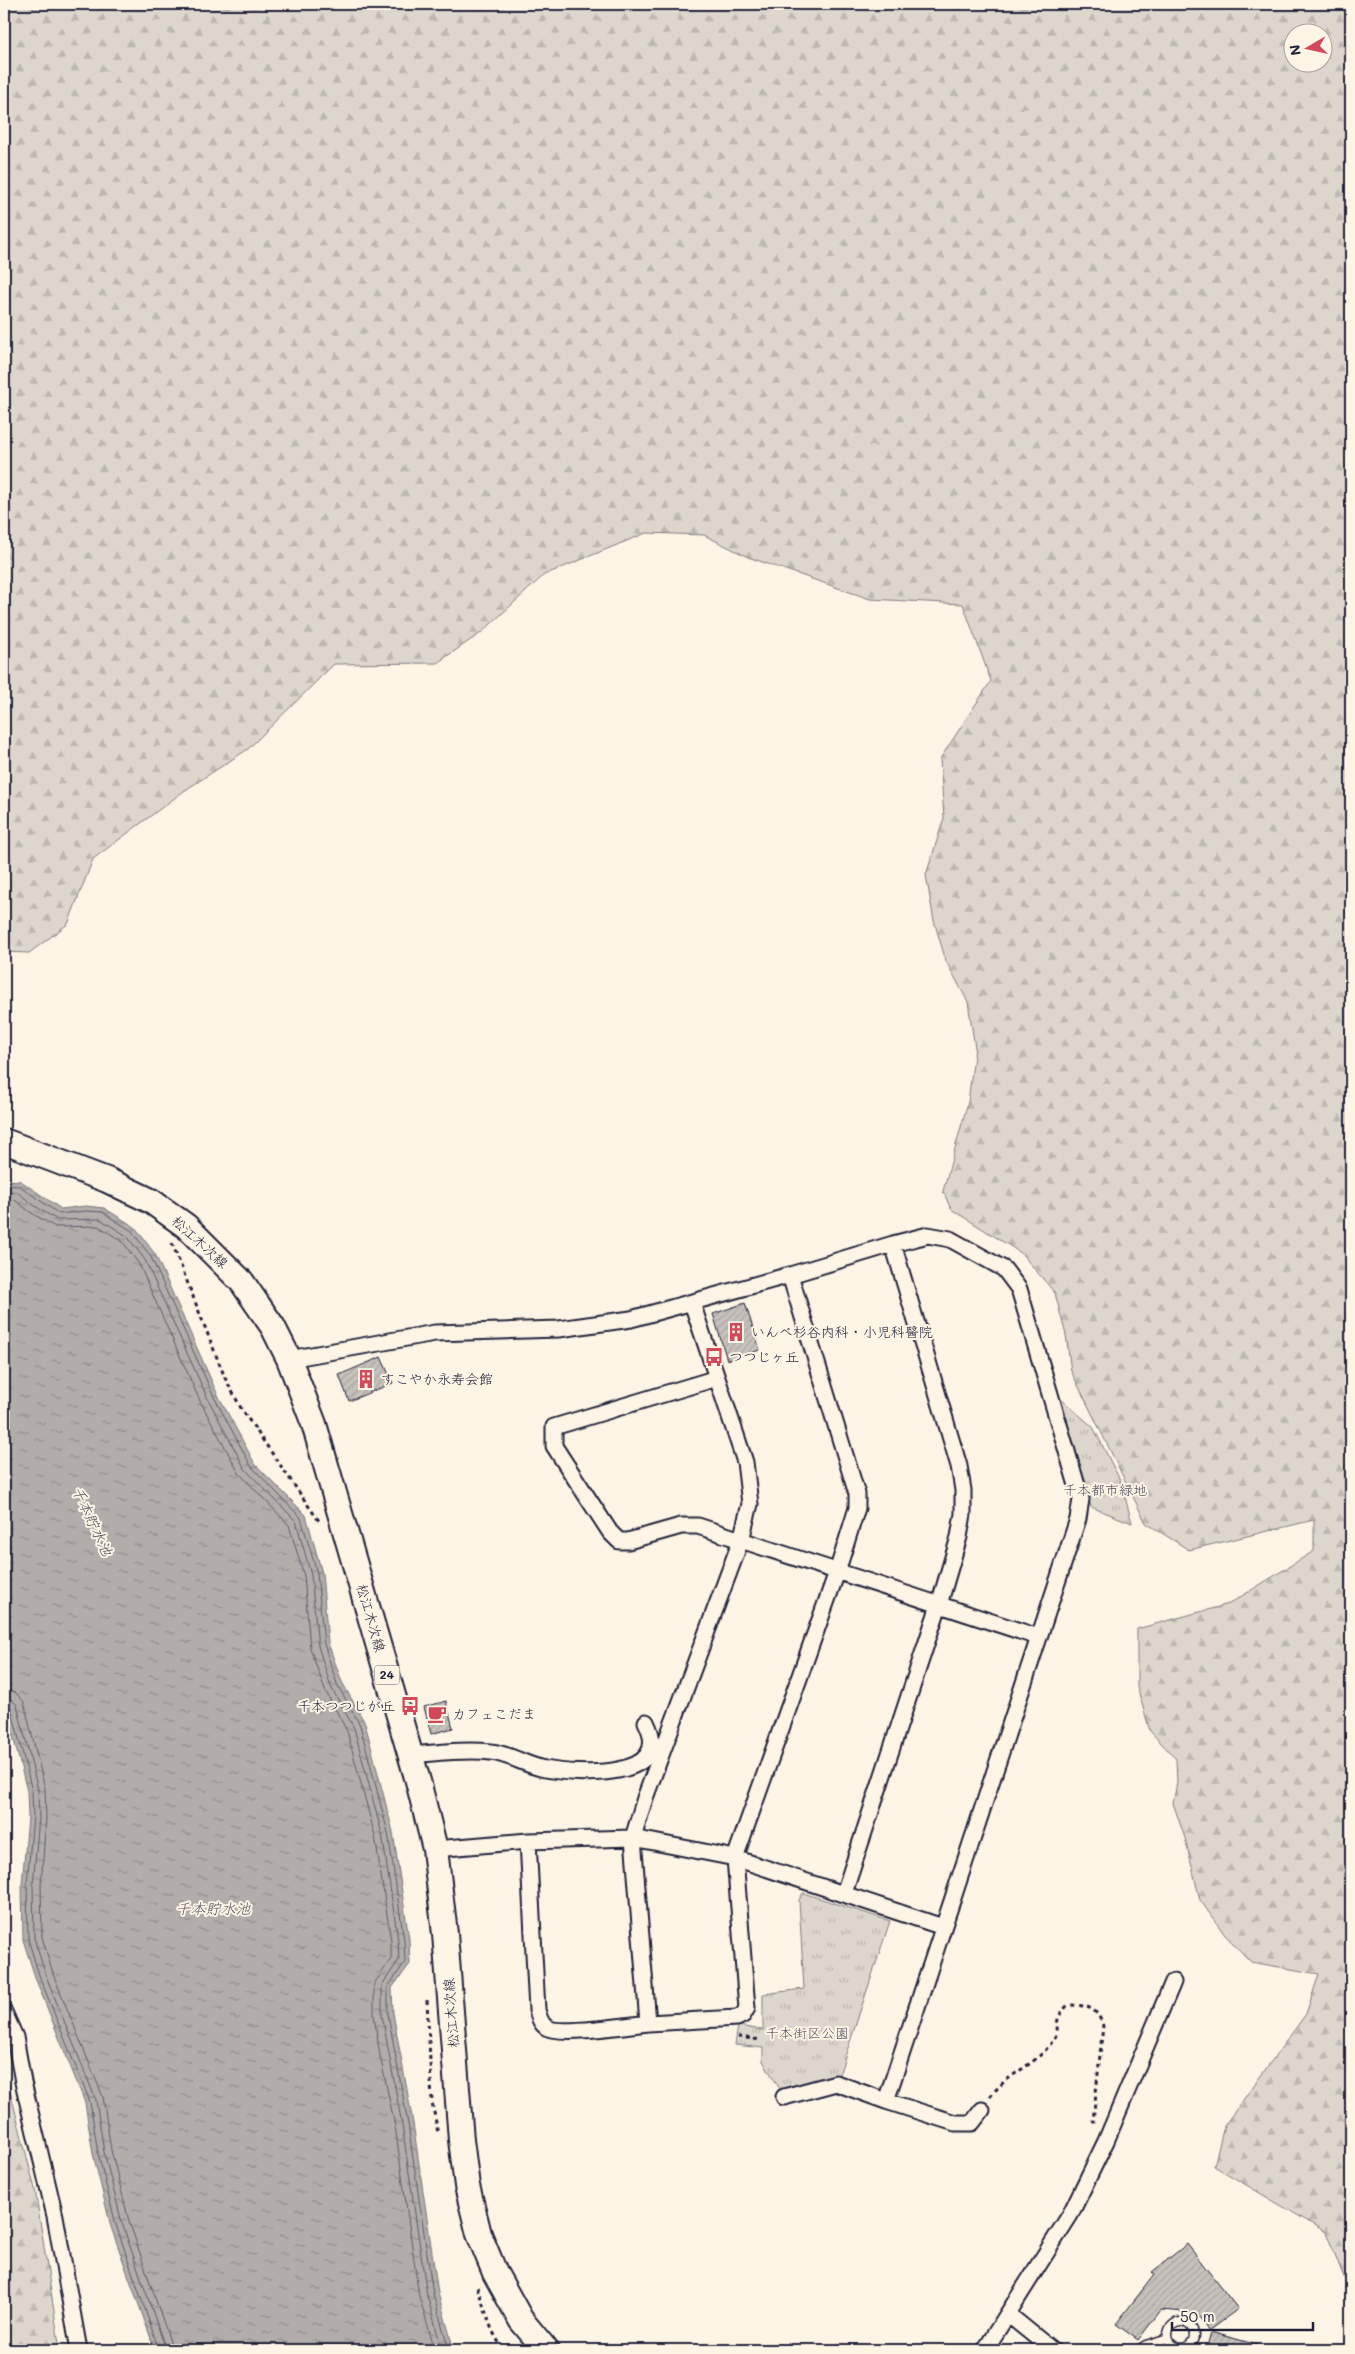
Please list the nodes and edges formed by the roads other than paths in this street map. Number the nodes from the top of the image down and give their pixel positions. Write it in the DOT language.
graph roads {
  1 [pos="4,1141"];
  2 [pos="893,1244"];
  3 [pos="790,1275"];
  4 [pos="692,1303"];
  5 [pos="290,1359"];
  6 [pos="717,1378"];
  7 [pos="741,1540"];
  8 [pos="837,1572"];
  9 [pos="939,1605"];
  10 [pos="1038,1637"];
  11 [pos="646,1722"];
  12 [pos="411,1755"];
  13 [pos="633,1838"];
  14 [pos="528,1841"];
  15 [pos="435,1849"];
  16 [pos="735,1858"];
  17 [pos="844,1893"];
  18 [pos="943,1927"];
  19 [pos="1173,1982"];
  20 [pos="4,2012"];
  21 [pos="648,2023"];
  22 [pos="784,2097"];
  23 [pos="886,2101"];
  24 [pos="982,2110"];
  25 [pos="1009,2315"];
  26 [pos="1168,2338"];
  27 [pos="79,2350"];
  28 [pos="546,2350"];
  29 [pos="985,2350"];
  30 [pos="1052,2350"];
  31 [pos="1138,2350"];
  1 -- 5 [label="main road, 松江木次線 / 24"];
  2 -- 3 [label="street"];
  2 -- 9 [label="street"];
  2 -- 10 [label="street"];
  3 -- 4 [label="street"];
  3 -- 8 [label="street"];
  4 -- 5 [label="street"];
  4 -- 6 [label="street"];
  5 -- 12 [label="main road, 松江木次線 / 24"];
  6 -- 7 [label="street"];
  6 -- 7 [label="street"];
  7 -- 8 [label="street"];
  7 -- 13 [label="street"];
  8 -- 9 [label="street"];
  8 -- 16 [label="street"];
  9 -- 10 [label="street"];
  9 -- 17 [label="street"];
  10 -- 18 [label="street"];
  11 -- 12 [label="street"];
  12 -- 15 [label="main road, 松江木次線 / 24"];
  13 -- 14 [label="street"];
  13 -- 16 [label="street"];
  13 -- 21 [label="street"];
  14 -- 15 [label="street"];
  14 -- 21 [label="street"];
  15 -- 28 [label="main road, 松江木次線 / 24"];
  16 -- 17 [label="street"];
  16 -- 21 [label="street"];
  17 -- 18 [label="street"];
  18 -- 23 [label="street"];
  19 -- 25 [label="street"];
  20 -- 27 [label="street"];
  22 -- 23 [label="street"];
  23 -- 24 [label="street"];
  25 -- 29 [label="street"];
  25 -- 30 [label="street"];
  26 -- 31 [label="lane"];
}
